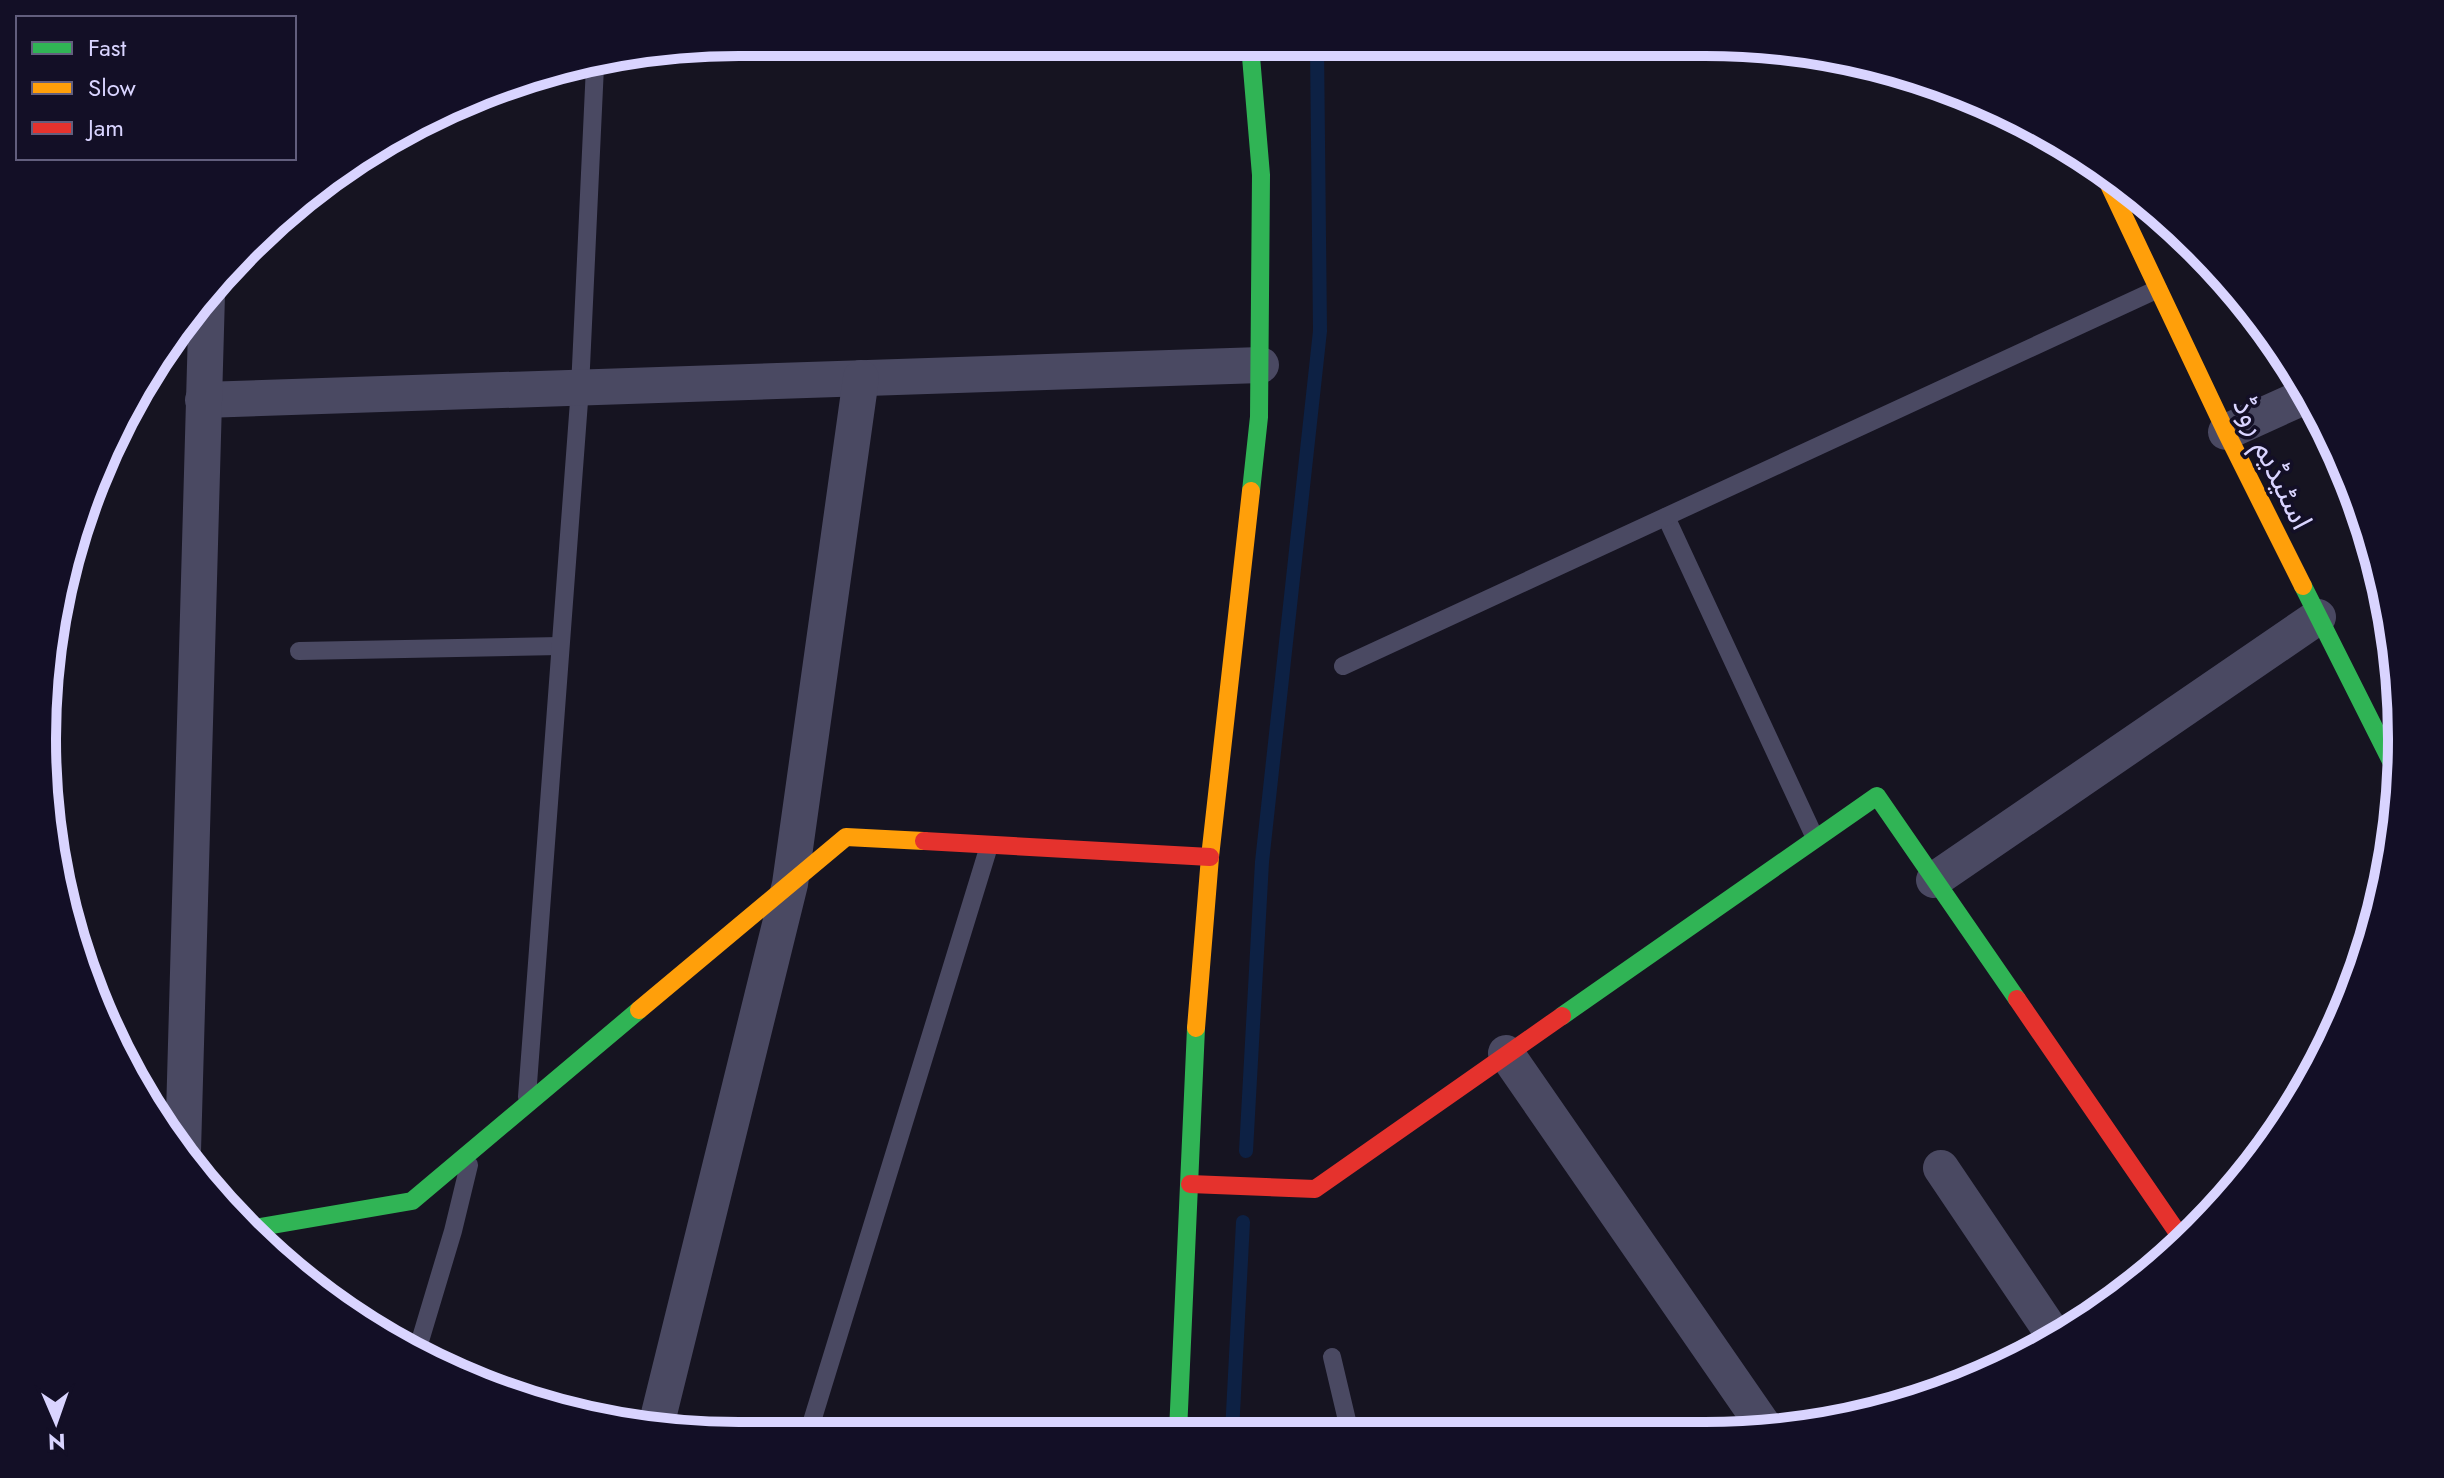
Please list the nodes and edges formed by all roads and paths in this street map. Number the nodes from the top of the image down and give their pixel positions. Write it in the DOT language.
graph roads {
  1 [pos="1251,56"];
  2 [pos="595,72"];
  3 [pos="2112,190"];
  4 [pos="2158,289"];
  5 [pos="206,312"];
  6 [pos="1261,365"];
  7 [pos="861,378"];
  8 [pos="580,388"];
  9 [pos="203,400"];
  10 [pos="2297,400"];
  11 [pos="2226,432"];
  12 [pos="1666,517"];
  13 [pos="2318,617"];
  14 [pos="560,646"];
  15 [pos="299,651"];
  16 [pos="1343,666"];
  17 [pos="2388,755"];
  18 [pos="1815,838"];
  19 [pos="989,846"];
  20 [pos="1210,857"];
  21 [pos="1934,880"];
  22 [pos="790,884"];
  23 [pos="1506,1053"];
  24 [pos="526,1105"];
  25 [pos="183,1136"];
  26 [pos="472,1151"];
  27 [pos="1941,1168"];
  28 [pos="1190,1184"];
  29 [pos="261,1227"];
  30 [pos="2177,1232"];
  31 [pos="2049,1328"];
  32 [pos="420,1342"];
  33 [pos="1332,1357"];
  34 [pos="658,1417"];
  35 [pos="1760,1420"];
  36 [pos="812,1422"];
  37 [pos="1178,1422"];
  38 [pos="1347,1422"];
  1 -- 6 [label="street"];
  2 -- 8 [label="lane"];
  3 -- 4 [label="street, اسٹیڈیم روڈ"];
  4 -- 11 [label="street, اسٹیڈیم روڈ"];
  4 -- 12 [label="lane"];
  5 -- 9 [label="street"];
  6 -- 7 [label="street"];
  6 -- 20 [label="street"];
  7 -- 8 [label="street"];
  7 -- 22 [label="street"];
  8 -- 9 [label="street"];
  8 -- 14 [label="lane"];
  9 -- 25 [label="street"];
  10 -- 11 [label="street"];
  11 -- 13 [label="street, اسٹیڈیم روڈ"];
  12 -- 16 [label="lane"];
  12 -- 18 [label="lane"];
  13 -- 17 [label="street, اسٹیڈیم روڈ"];
  13 -- 21 [label="street"];
  14 -- 15 [label="lane"];
  14 -- 24 [label="lane"];
  18 -- 21 [label="street"];
  18 -- 23 [label="street"];
  19 -- 20 [label="street"];
  19 -- 22 [label="street"];
  19 -- 36 [label="lane"];
  20 -- 28 [label="street"];
  21 -- 30 [label="street"];
  22 -- 24 [label="street"];
  22 -- 34 [label="street"];
  23 -- 28 [label="street"];
  23 -- 35 [label="street"];
  24 -- 26 [label="street"];
  26 -- 29 [label="street"];
  26 -- 32 [label="lane"];
  27 -- 31 [label="street"];
  28 -- 37 [label="street"];
  33 -- 38 [label="lane"];
}
